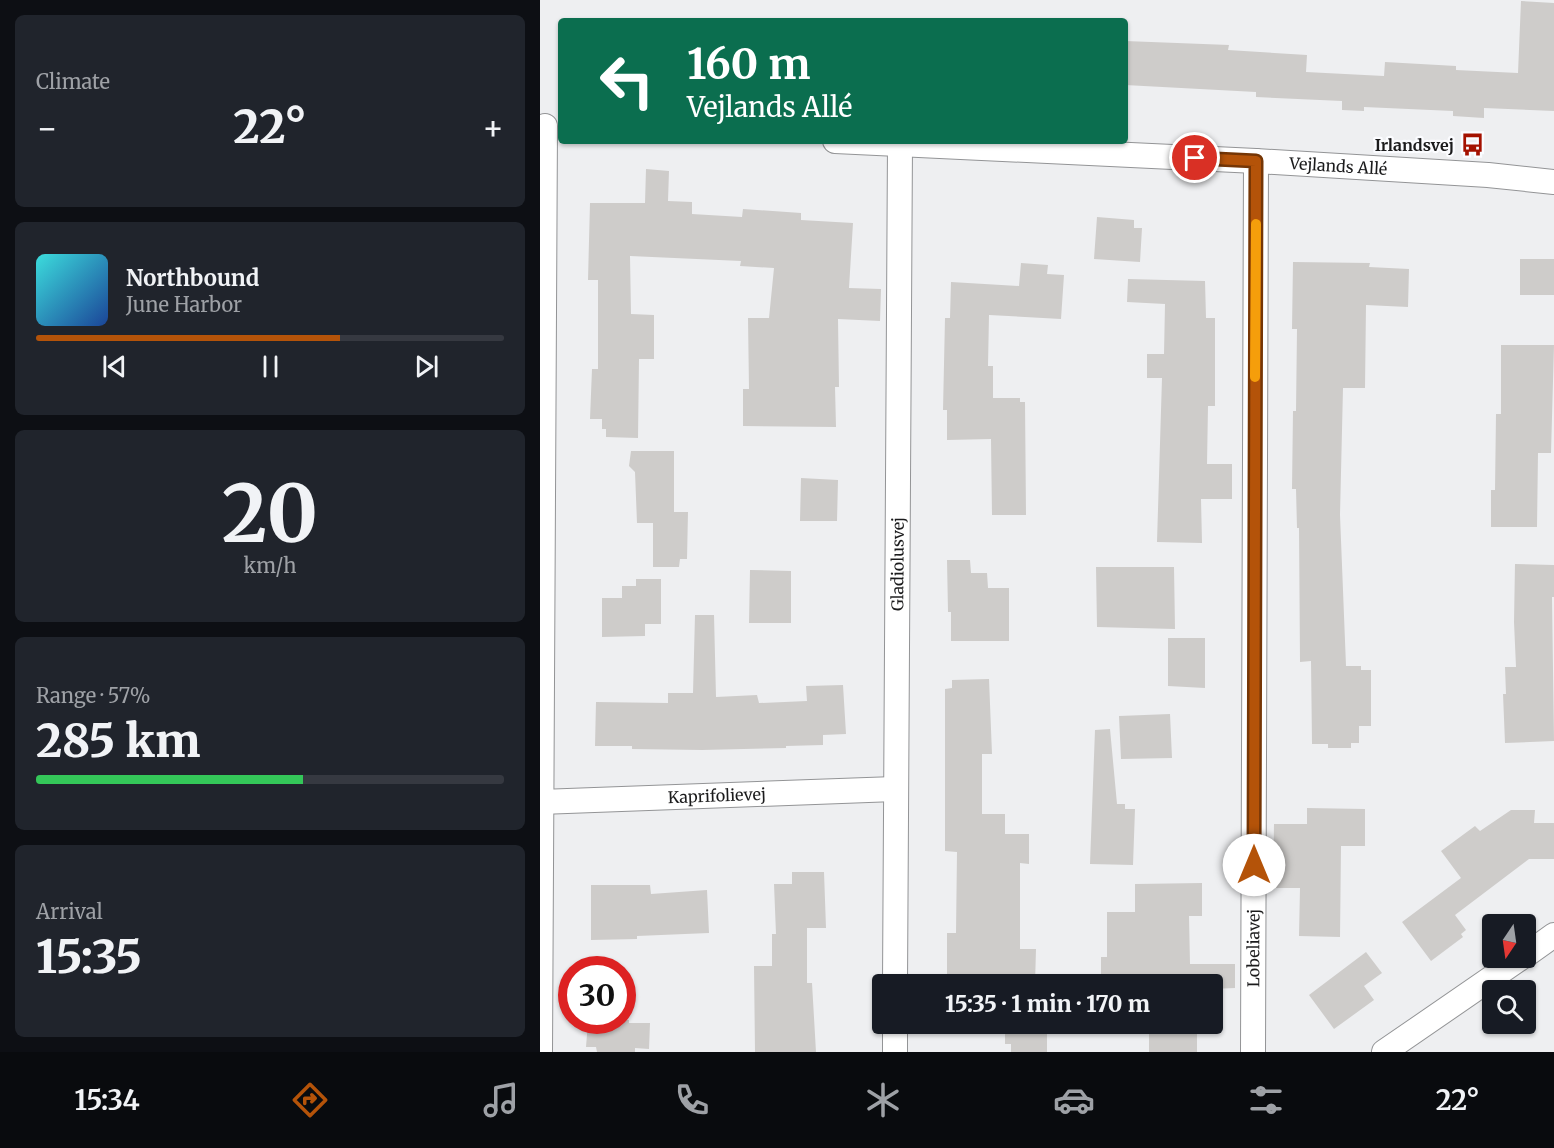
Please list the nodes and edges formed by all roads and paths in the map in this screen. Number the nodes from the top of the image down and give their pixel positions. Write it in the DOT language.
graph roads {
  1 [pos="549,126"];
  2 [pos="900,144"];
  3 [pos="1256,161"];
  4 [pos="1554,182"];
  5 [pos="895,789"];
  6 [pos="541,802"];
  7 [pos="1554,935"];
  8 [pos="1536,948"];
  9 [pos="1506,968"];
  10 [pos="895,974"];
  11 [pos="895,1034"];
  12 [pos="540,1052"];
  13 [pos="895,1052"];
  14 [pos="1253,1052"];
  15 [pos="1384,1052"];
  1 -- 6 [label="street"];
  2 -- 3 [label="street, Vejlands Allé"];
  2 -- 5 [label="street, Gladiolusvej"];
  3 -- 4 [label="street, Vejlands Allé"];
  3 -- 14 [label="street, Lobeliavej"];
  5 -- 6 [label="street, Kaprifolievej"];
  5 -- 10 [label="street, Gladiolusvej"];
  6 -- 12 [label="street"];
  7 -- 8 [label="street"];
  9 -- 15 [label="street"];
  11 -- 13 [label="street"];
}
